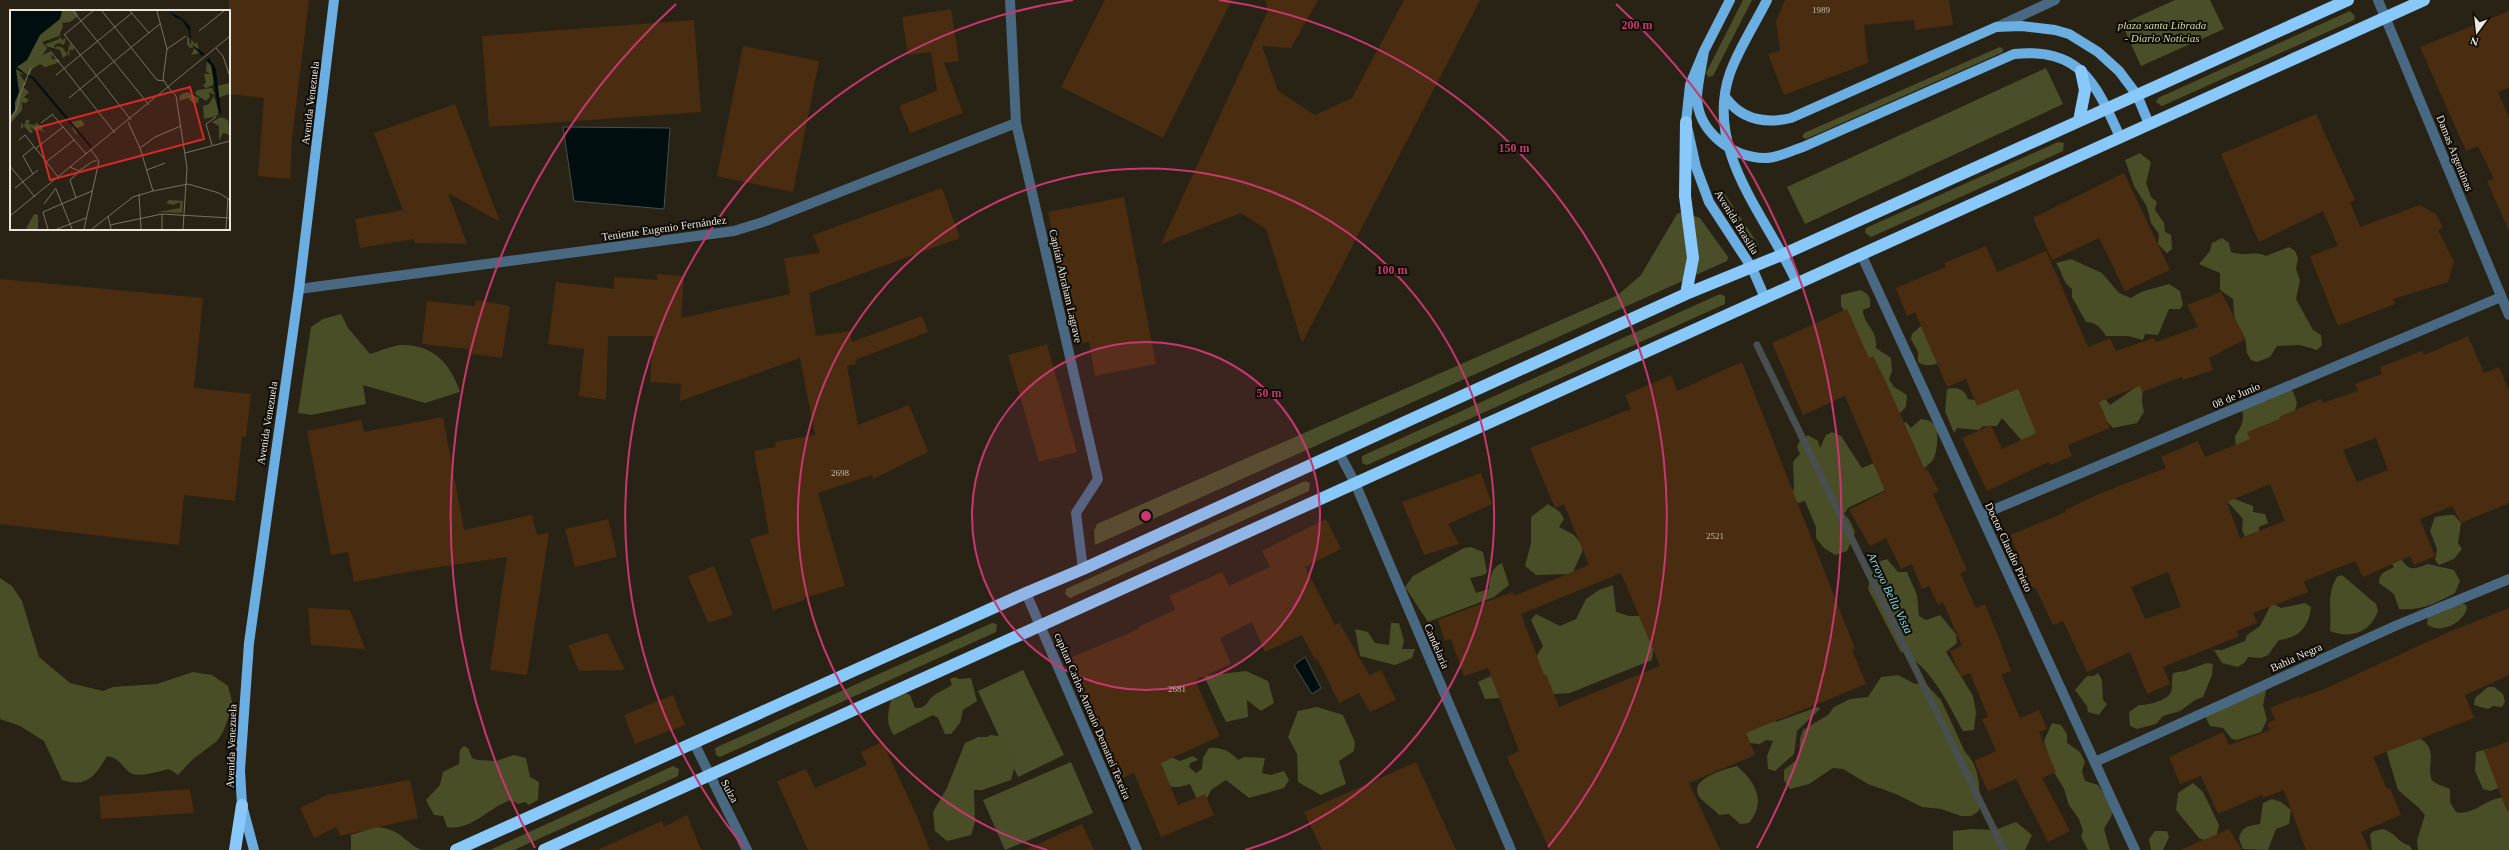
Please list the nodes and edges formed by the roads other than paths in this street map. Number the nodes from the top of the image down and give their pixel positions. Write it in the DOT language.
graph roads {
  1 [pos="334,0"];
  2 [pos="1010,0"];
  3 [pos="1730,0"];
  4 [pos="1767,0"];
  5 [pos="2055,0"];
  6 [pos="2348,0"];
  7 [pos="2378,0"];
  8 [pos="2424,0"];
  9 [pos="2386,17"];
  10 [pos="1996,27"];
  11 [pos="1704,51"];
  12 [pos="2081,71"];
  13 [pos="2136,95"];
  14 [pos="1726,98"];
  15 [pos="2107,108"];
  16 [pos="2079,121"];
  17 [pos="1686,122"];
  18 [pos="1016,123"];
  19 [pos="2149,124"];
  20 [pos="2120,137"];
  21 [pos="1729,148"];
  22 [pos="1784,254"];
  23 [pos="1861,254"];
  24 [pos="1752,268"];
  25 [pos="1797,283"];
  26 [pos="299,289"];
  27 [pos="1686,294"];
  28 [pos="2501,297"];
  29 [pos="1765,298"];
  30 [pos="2509,315"];
  31 [pos="1338,451"];
  32 [pos="1354,483"];
  33 [pos="1981,515"];
  34 [pos="1083,569"];
  35 [pos="2509,579"];
  36 [pos="1026,592"];
  37 [pos="1041,625"];
  38 [pos="694,743"];
  39 [pos="2095,762"];
  40 [pos="708,776"];
  41 [pos="242,805"];
  42 [pos="235,850"];
  43 [pos="254,850"];
  44 [pos="456,850"];
  45 [pos="544,850"];
  46 [pos="747,850"];
  47 [pos="1137,850"];
  48 [pos="1511,850"];
  49 [pos="2136,850"];
  1 -- 26 [label="main road, Avenida Venezuela"];
  2 -- 18 [label="street, Capitán Abraham Lagrave"];
  3 -- 11 [label="main road, Avenida Brasilia"];
  4 -- 14 [label="main road, Avenida Brasilia"];
  5 -- 10 [label="street"];
  6 -- 13 [label="highway"];
  7 -- 9 [label="street, Damas Argentinas"];
  8 -- 9 [label="highway"];
  9 -- 19 [label="highway"];
  9 -- 28 [label="street, Damas Argentinas"];
  10 -- 13 [label="main road"];
  10 -- 14 [label="main road"];
  11 -- 17 [label="main road, Avenida Brasilia"];
  11 -- 21 [label="main road"];
  12 -- 15 [label="main road"];
  12 -- 16 [label="highway"];
  12 -- 21 [label="main road"];
  13 -- 15 [label="highway"];
  13 -- 19 [label="main road"];
  14 -- 21 [label="main road, Avenida Brasilia"];
  15 -- 16 [label="highway"];
  15 -- 20 [label="main road"];
  16 -- 22 [label="highway"];
  17 -- 24 [label="main road, Avenida Brasilia"];
  17 -- 27 [label="highway"];
  18 -- 26 [label="street, Teniente Eugenio Fernández"];
  18 -- 34 [label="street, Capitán Abraham Lagrave"];
  19 -- 20 [label="highway"];
  20 -- 23 [label="highway"];
  21 -- 22 [label="main road, Avenida Brasilia"];
  22 -- 24 [label="highway"];
  22 -- 25 [label="main road, Avenida Brasilia"];
  23 -- 25 [label="highway"];
  23 -- 33 [label="street, Doctor Claudio Prieto"];
  24 -- 27 [label="highway"];
  24 -- 29 [label="main road, Avenida Brasilia"];
  25 -- 29 [label="highway"];
  26 -- 41 [label="main road, Avenida Venezuela"];
  27 -- 31 [label="highway"];
  28 -- 30 [label="street, Damas Argentinas"];
  28 -- 33 [label="street, 08 de Junio"];
  29 -- 32 [label="highway"];
  31 -- 32 [label="street, Candelaria"];
  31 -- 34 [label="highway"];
  32 -- 37 [label="highway"];
  32 -- 48 [label="street, Candelaria"];
  33 -- 39 [label="street, Doctor Claudio Prieto"];
  34 -- 36 [label="highway"];
  35 -- 39 [label="street, Bahia Negra"];
  36 -- 37 [label="street, capitan Carlos Antonio Demattei Texeira"];
  36 -- 38 [label="highway"];
  37 -- 40 [label="highway"];
  37 -- 47 [label="street, capitan Carlos Antonio Demattei Texeira"];
  38 -- 40 [label="street, Suiza"];
  38 -- 44 [label="highway"];
  39 -- 49 [label="street, Doctor Claudio Prieto"];
  40 -- 45 [label="highway"];
  40 -- 46 [label="street, Suiza"];
  41 -- 42 [label="highway"];
  41 -- 43 [label="main road, Avenida Venezuela"];
}
